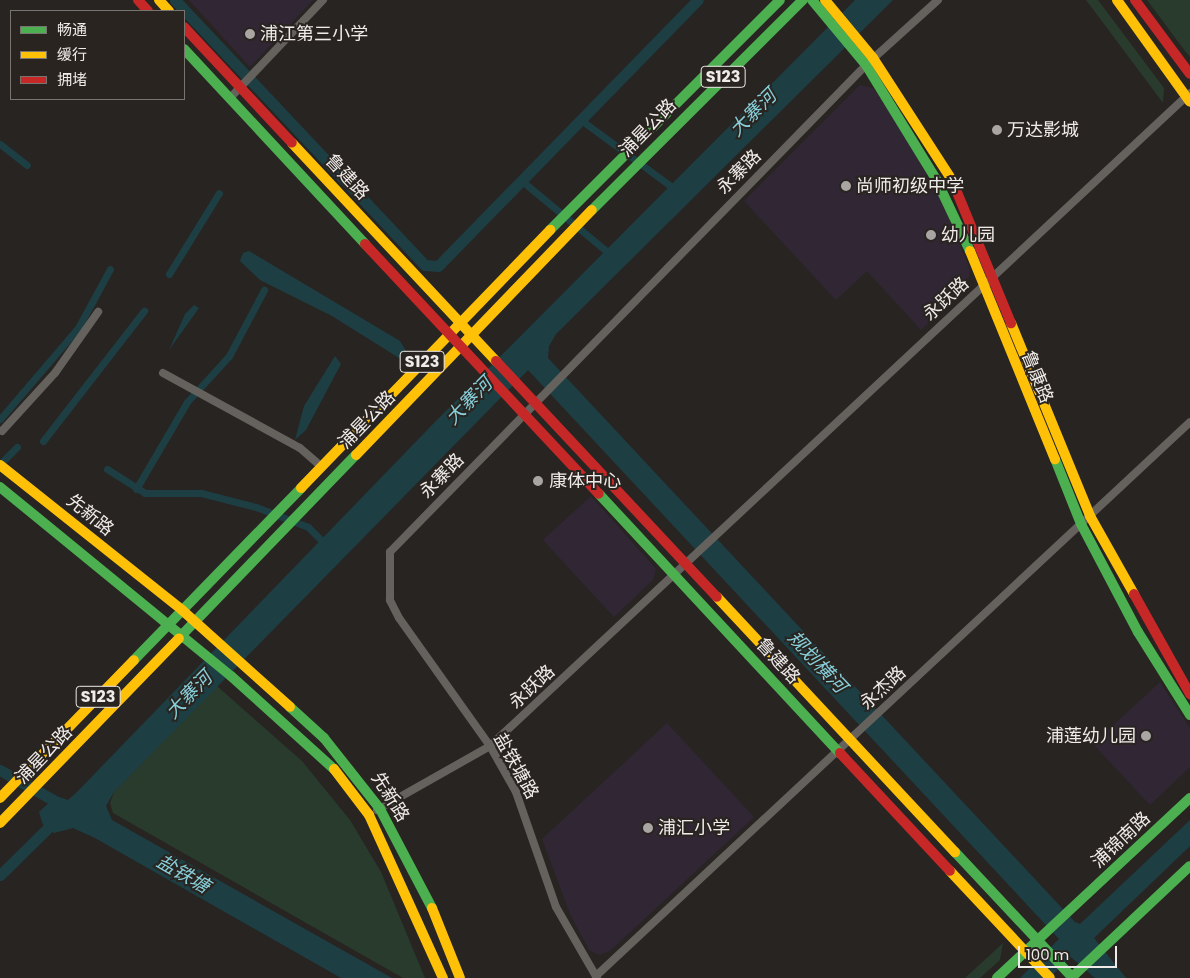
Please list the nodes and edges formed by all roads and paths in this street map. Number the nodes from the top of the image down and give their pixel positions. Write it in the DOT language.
graph roads {
  1 [pos="138,0"];
  2 [pos="159,0"];
  3 [pos="323,0"];
  4 [pos="780,0"];
  5 [pos="803,0"];
  6 [pos="812,0"];
  7 [pos="825,0"];
  8 [pos="938,0"];
  9 [pos="1117,0"];
  10 [pos="1135,0"];
  11 [pos="147,10"];
  12 [pos="168,10"];
  13 [pos="831,15"];
  14 [pos="185,28"];
  15 [pos="185,50"];
  16 [pos="869,61"];
  17 [pos="1190,74"];
  18 [pos="240,87"];
  19 [pos="1189,97"];
  20 [pos="230,98"];
  21 [pos="992,277"];
  22 [pos="982,286"];
  23 [pos="98,312"];
  24 [pos="461,321"];
  25 [pos="451,333"];
  26 [pos="473,333"];
  27 [pos="462,344"];
  28 [pos="163,373"];
  29 [pos="535,400"];
  30 [pos="524,412"];
  31 [pos="1190,422"];
  32 [pos="2,431"];
  33 [pos="321,466"];
  34 [pos="3,467"];
  35 [pos="0,487"];
  36 [pos="1090,516"];
  37 [pos="1081,524"];
  38 [pos="686,561"];
  39 [pos="674,573"];
  40 [pos="389,580"];
  41 [pos="182,610"];
  42 [pos="195,621"];
  43 [pos="169,623"];
  44 [pos="182,634"];
  45 [pos="1190,694"];
  46 [pos="1190,715"];
  47 [pos="851,738"];
  48 [pos="490,746"];
  49 [pos="839,750"];
  50 [pos="3,795"];
  51 [pos="1190,798"];
  52 [pos="380,809"];
  53 [pos="369,816"];
  54 [pos="0,823"];
  55 [pos="1190,866"];
  56 [pos="1038,939"];
  57 [pos="1026,951"];
  58 [pos="596,977"];
  59 [pos="443,978"];
  60 [pos="460,978"];
  61 [pos="997,978"];
  62 [pos="1050,978"];
  63 [pos="1072,978"];
  1 -- 11 [label="street"];
  2 -- 12 [label="street"];
  3 -- 18 [label="street"];
  4 -- 24 [label="street, 浦星公路 / S123"];
  5 -- 26 [label="street, 浦星公路 / S123"];
  6 -- 13 [label="street"];
  7 -- 13 [label="street"];
  8 -- 16 [label="street, 永寨路"];
  9 -- 19 [label="street"];
  10 -- 17 [label="street"];
  13 -- 16 [label="street, 鲁康路"];
  14 -- 18 [label="street, 鲁建路"];
  15 -- 20 [label="street, 鲁建路"];
  16 -- 21 [label="street, 鲁康路"];
  16 -- 22 [label="street, 鲁康路"];
  16 -- 29 [label="street, 永寨路"];
  18 -- 20 [label="street"];
  18 -- 24 [label="street, 鲁建路"];
  19 -- 21 [label="street, 永跃路"];
  20 -- 25 [label="street, 鲁建路"];
  21 -- 22 [label="street, 永跃路"];
  21 -- 36 [label="street, 鲁康路"];
  22 -- 37 [label="street, 鲁康路"];
  22 -- 38 [label="street, 永跃路"];
  23 -- 32 [label="street"];
  24 -- 25 [label="street, 浦星公路 / S123"];
  24 -- 26 [label="street, 鲁建路"];
  25 -- 27 [label="street, 鲁建路"];
  25 -- 33 [label="street, 浦星公路 / S123"];
  26 -- 27 [label="street, 浦星公路 / S123"];
  26 -- 29 [label="street, 鲁建路"];
  27 -- 30 [label="street, 鲁建路"];
  27 -- 42 [label="street, 浦星公路 / S123"];
  28 -- 33 [label="street"];
  29 -- 30 [label="street, 永寨路"];
  29 -- 38 [label="street, 鲁建路"];
  30 -- 39 [label="street, 鲁建路"];
  30 -- 40 [label="street, 永寨路"];
  31 -- 36 [label="street, 永杰路"];
  33 -- 41 [label="street, 浦星公路 / S123"];
  34 -- 41 [label="street, 先新路"];
  35 -- 43 [label="street, 先新路"];
  36 -- 37 [label="street, 永杰路"];
  36 -- 45 [label="street, 鲁康路"];
  37 -- 46 [label="street, 鲁康路"];
  37 -- 47 [label="street, 永杰路"];
  38 -- 39 [label="street, 永跃路"];
  38 -- 47 [label="street, 鲁建路"];
  39 -- 48 [label="street, 永跃路"];
  39 -- 49 [label="street, 鲁建路"];
  40 -- 48 [label="street, 盐铁塘路"];
  41 -- 42 [label="street, 先新路"];
  41 -- 43 [label="street, 浦星公路 / S123"];
  42 -- 44 [label="street, 浦星公路 / S123"];
  42 -- 52 [label="street, 先新路"];
  43 -- 44 [label="street, 先新路"];
  43 -- 50 [label="street, 浦星公路 / S123"];
  44 -- 53 [label="street, 先新路"];
  44 -- 54 [label="street, 浦星公路 / S123"];
  47 -- 49 [label="street, 永杰路"];
  47 -- 56 [label="street, 鲁建路"];
  48 -- 52 [label="street, 永跃路"];
  48 -- 58 [label="street, 盐铁塘路"];
  49 -- 57 [label="street, 鲁建路"];
  49 -- 58 [label="street, 永杰路"];
  51 -- 56 [label="street, 浦锦南路"];
  52 -- 53 [label="street, 永跃路"];
  52 -- 60 [label="street, 先新路"];
  53 -- 59 [label="street, 先新路"];
  55 -- 63 [label="street"];
  56 -- 57 [label="street, 浦锦南路"];
  56 -- 63 [label="street, 鲁建路"];
  57 -- 61 [label="street, 浦锦南路"];
  57 -- 62 [label="street, 鲁建路"];
}
